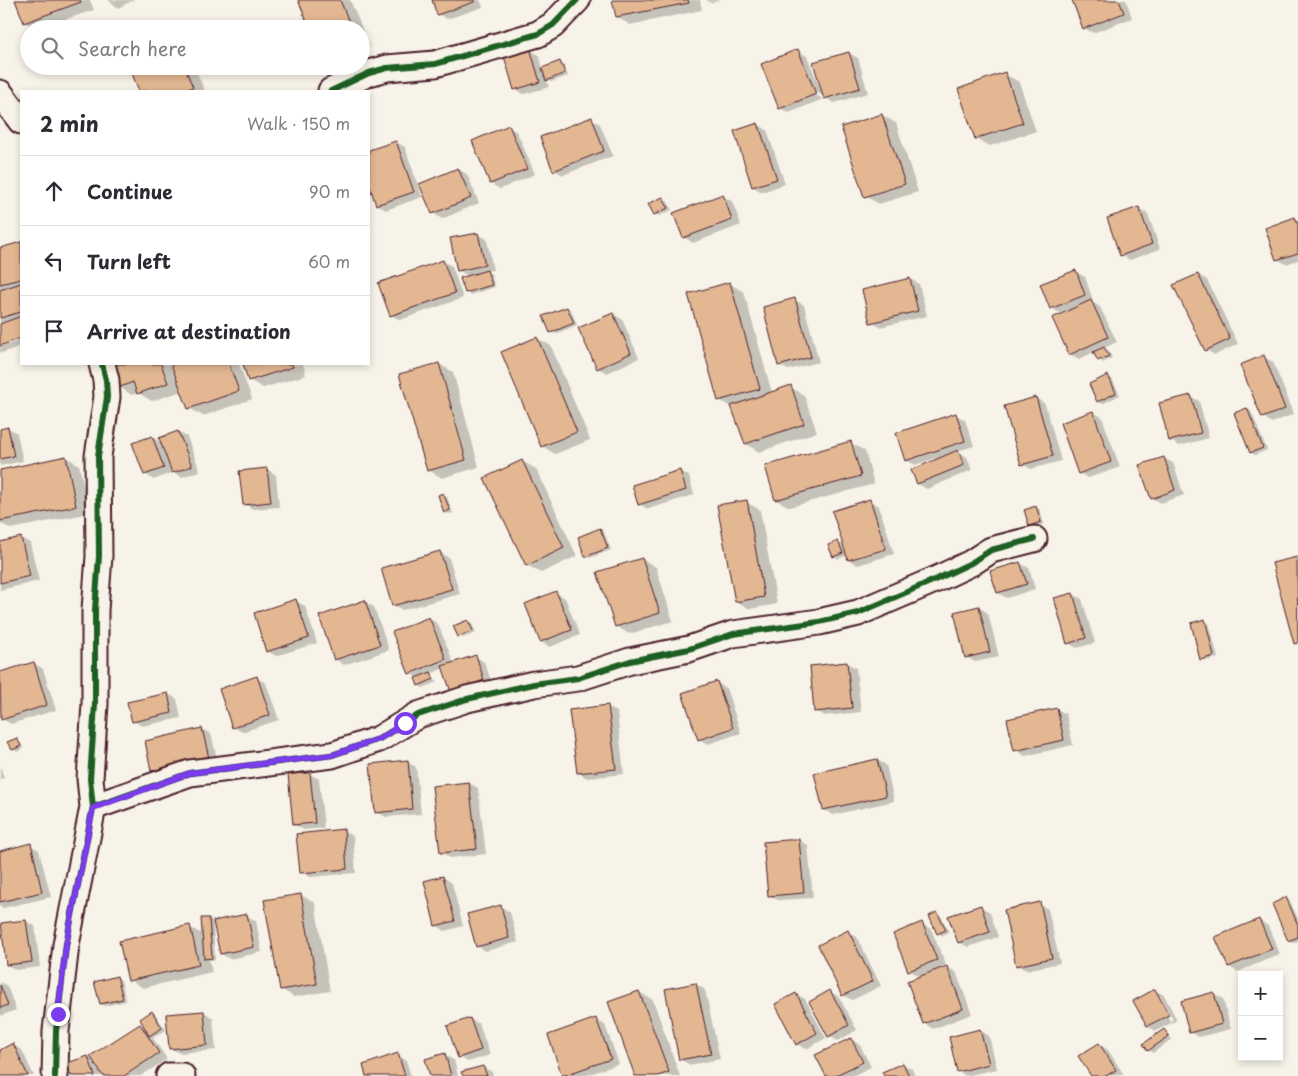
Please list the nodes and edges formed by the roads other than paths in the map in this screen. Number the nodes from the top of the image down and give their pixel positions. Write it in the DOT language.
graph roads {
  1 [pos="577,0"];
  2 [pos="370,73"];
  3 [pos="365,75"];
  4 [pos="332,90"];
  5 [pos="0,93"];
  6 [pos="20,120"];
  7 [pos="102,365"];
  8 [pos="1034,539"];
  9 [pos="93,808"];
  10 [pos="54,1076"];
  11 [pos="170,1076"];
  12 [pos="182,1076"];
  1 -- 2 [label="street"];
  3 -- 4 [label="street"];
  5 -- 6 [label="street"];
  7 -- 9 [label="street"];
  8 -- 9 [label="street"];
  9 -- 10 [label="street"];
  11 -- 12 [label="street"];
}
